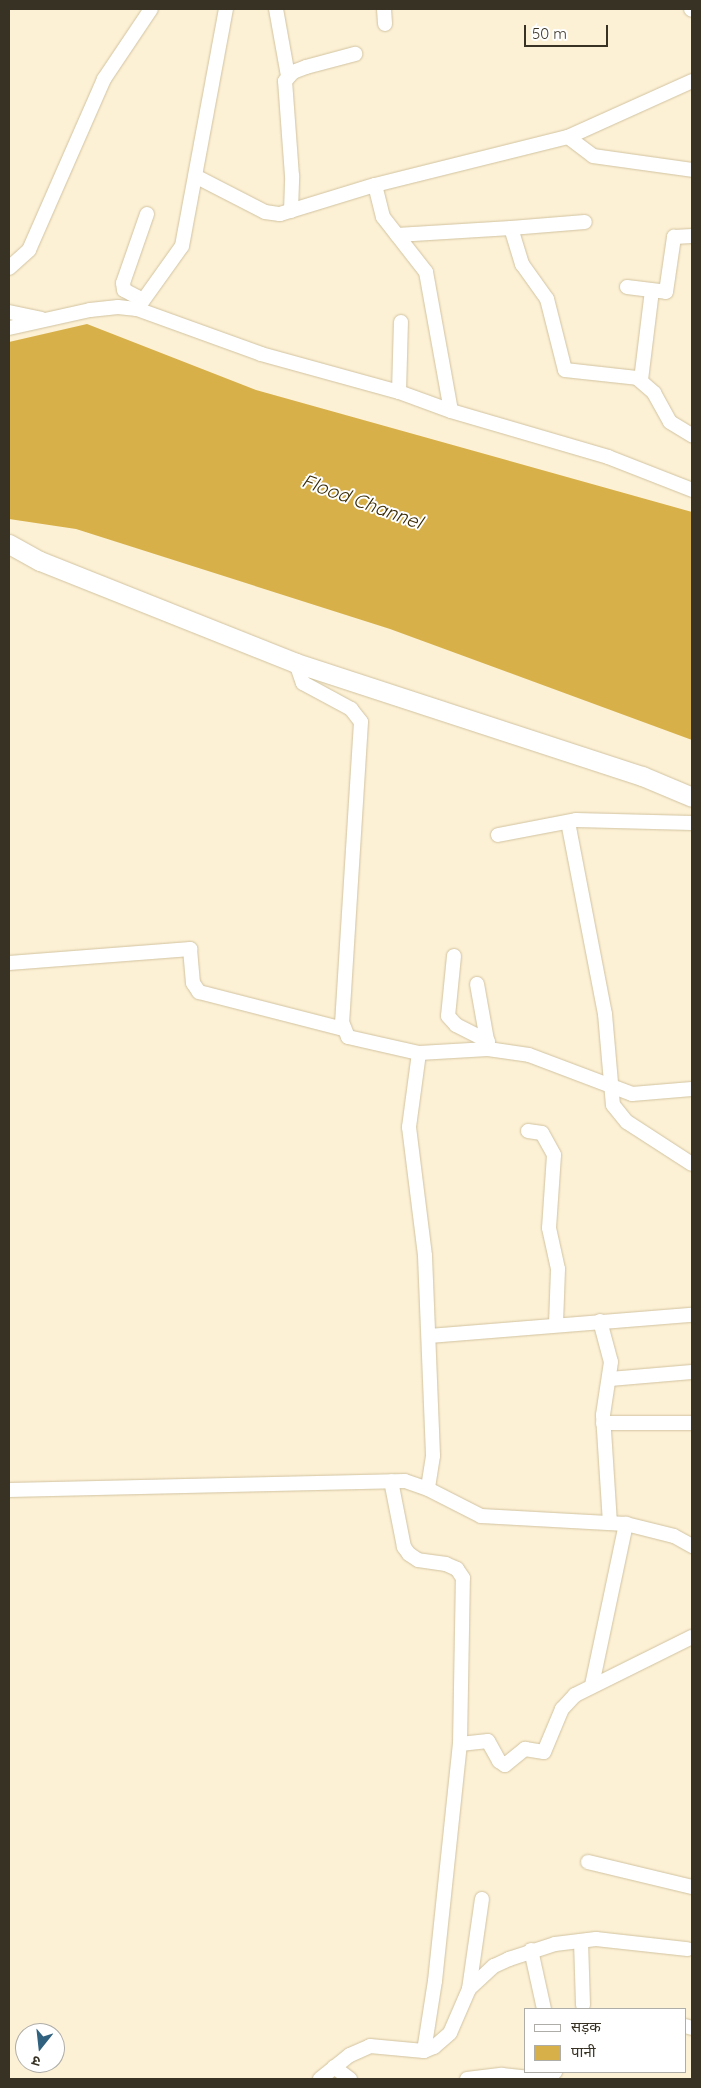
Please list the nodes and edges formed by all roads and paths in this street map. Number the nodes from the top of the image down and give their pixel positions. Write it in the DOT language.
graph roads {
  1 [pos="151,9"];
  2 [pos="226,9"];
  3 [pos="276,9"];
  4 [pos="384,9"];
  5 [pos="385,24"];
  6 [pos="355,54"];
  7 [pos="288,76"];
  8 [pos="692,81"];
  9 [pos="568,137"];
  10 [pos="692,170"];
  11 [pos="197,177"];
  12 [pos="375,184"];
  13 [pos="291,211"];
  14 [pos="147,214"];
  15 [pos="585,222"];
  16 [pos="511,228"];
  17 [pos="397,235"];
  18 [pos="692,236"];
  19 [pos="9,268"];
  20 [pos="627,287"];
  21 [pos="652,292"];
  22 [pos="139,304"];
  23 [pos="9,312"];
  24 [pos="44,320"];
  25 [pos="401,322"];
  26 [pos="9,328"];
  27 [pos="641,380"];
  28 [pos="400,392"];
  29 [pos="451,410"];
  30 [pos="692,435"];
  31 [pos="692,490"];
  32 [pos="9,544"];
  33 [pos="296,662"];
  34 [pos="692,797"];
  35 [pos="568,822"];
  36 [pos="692,823"];
  37 [pos="498,835"];
  38 [pos="454,956"];
  39 [pos="9,963"];
  40 [pos="477,984"];
  41 [pos="343,1029"];
  42 [pos="488,1045"];
  43 [pos="419,1053"];
  44 [pos="612,1088"];
  45 [pos="692,1089"];
  46 [pos="528,1130"];
  47 [pos="692,1164"];
  48 [pos="692,1315"];
  49 [pos="600,1321"];
  50 [pos="556,1324"];
  51 [pos="429,1336"];
  52 [pos="692,1372"];
  53 [pos="610,1379"];
  54 [pos="603,1423"];
  55 [pos="692,1423"];
  56 [pos="391,1480"];
  57 [pos="428,1489"];
  58 [pos="9,1490"];
  59 [pos="610,1523"];
  60 [pos="626,1524"];
  61 [pos="692,1546"];
  62 [pos="692,1637"];
  63 [pos="592,1685"];
  64 [pos="460,1744"];
  65 [pos="588,1862"];
  66 [pos="692,1888"];
  67 [pos="482,1899"];
  68 [pos="582,1940"];
  69 [pos="687,1949"];
  70 [pos="531,1950"];
  71 [pos="469,1989"];
  72 [pos="582,2005"];
  73 [pos="544,2008"];
  74 [pos="424,2051"];
  75 [pos="334,2067"];
  76 [pos="554,2073"];
  77 [pos="320,2079"];
  78 [pos="350,2079"];
  79 [pos="468,2079"];
  1 -- 19 [label="street"];
  2 -- 11 [label="street"];
  3 -- 7 [label="street"];
  4 -- 5 [label="street"];
  6 -- 7 [label="street"];
  7 -- 13 [label="street"];
  8 -- 9 [label="street"];
  9 -- 10 [label="street"];
  9 -- 12 [label="street"];
  11 -- 13 [label="street"];
  11 -- 22 [label="street"];
  12 -- 13 [label="street"];
  12 -- 17 [label="street"];
  14 -- 22 [label="street"];
  15 -- 16 [label="street"];
  16 -- 17 [label="street"];
  16 -- 27 [label="street"];
  17 -- 29 [label="street"];
  18 -- 21 [label="street"];
  20 -- 21 [label="street"];
  21 -- 27 [label="street"];
  22 -- 24 [label="street"];
  22 -- 28 [label="street"];
  23 -- 24 [label="street"];
  24 -- 26 [label="street"];
  25 -- 28 [label="street"];
  27 -- 30 [label="street"];
  28 -- 29 [label="street"];
  29 -- 31 [label="street"];
  32 -- 33 [label="main road"];
  33 -- 34 [label="main road"];
  33 -- 41 [label="street"];
  35 -- 36 [label="street"];
  35 -- 37 [label="street"];
  35 -- 44 [label="street"];
  38 -- 42 [label="street"];
  39 -- 41 [label="street"];
  40 -- 42 [label="street"];
  41 -- 43 [label="street"];
  42 -- 43 [label="street"];
  42 -- 44 [label="street"];
  43 -- 51 [label="street"];
  44 -- 45 [label="street"];
  44 -- 47 [label="street"];
  46 -- 50 [label="street"];
  48 -- 49 [label="street"];
  49 -- 50 [label="street"];
  49 -- 53 [label="street"];
  50 -- 51 [label="street"];
  51 -- 57 [label="street"];
  52 -- 53 [label="street"];
  53 -- 54 [label="street"];
  54 -- 55 [label="street"];
  54 -- 59 [label="street"];
  56 -- 57 [label="street"];
  56 -- 58 [label="street"];
  56 -- 64 [label="street"];
  57 -- 59 [label="street"];
  59 -- 60 [label="street"];
  60 -- 61 [label="street"];
  60 -- 63 [label="street"];
  62 -- 63 [label="street"];
  63 -- 64 [label="street"];
  64 -- 74 [label="street"];
  65 -- 66 [label="street"];
  67 -- 71 [label="street"];
  68 -- 69 [label="street"];
  68 -- 70 [label="street"];
  68 -- 72 [label="street"];
  70 -- 71 [label="street"];
  70 -- 73 [label="street"];
  71 -- 74 [label="street"];
  74 -- 75 [label="street"];
  75 -- 77 [label="street"];
  75 -- 78 [label="street"];
  76 -- 79 [label="street"];
}
